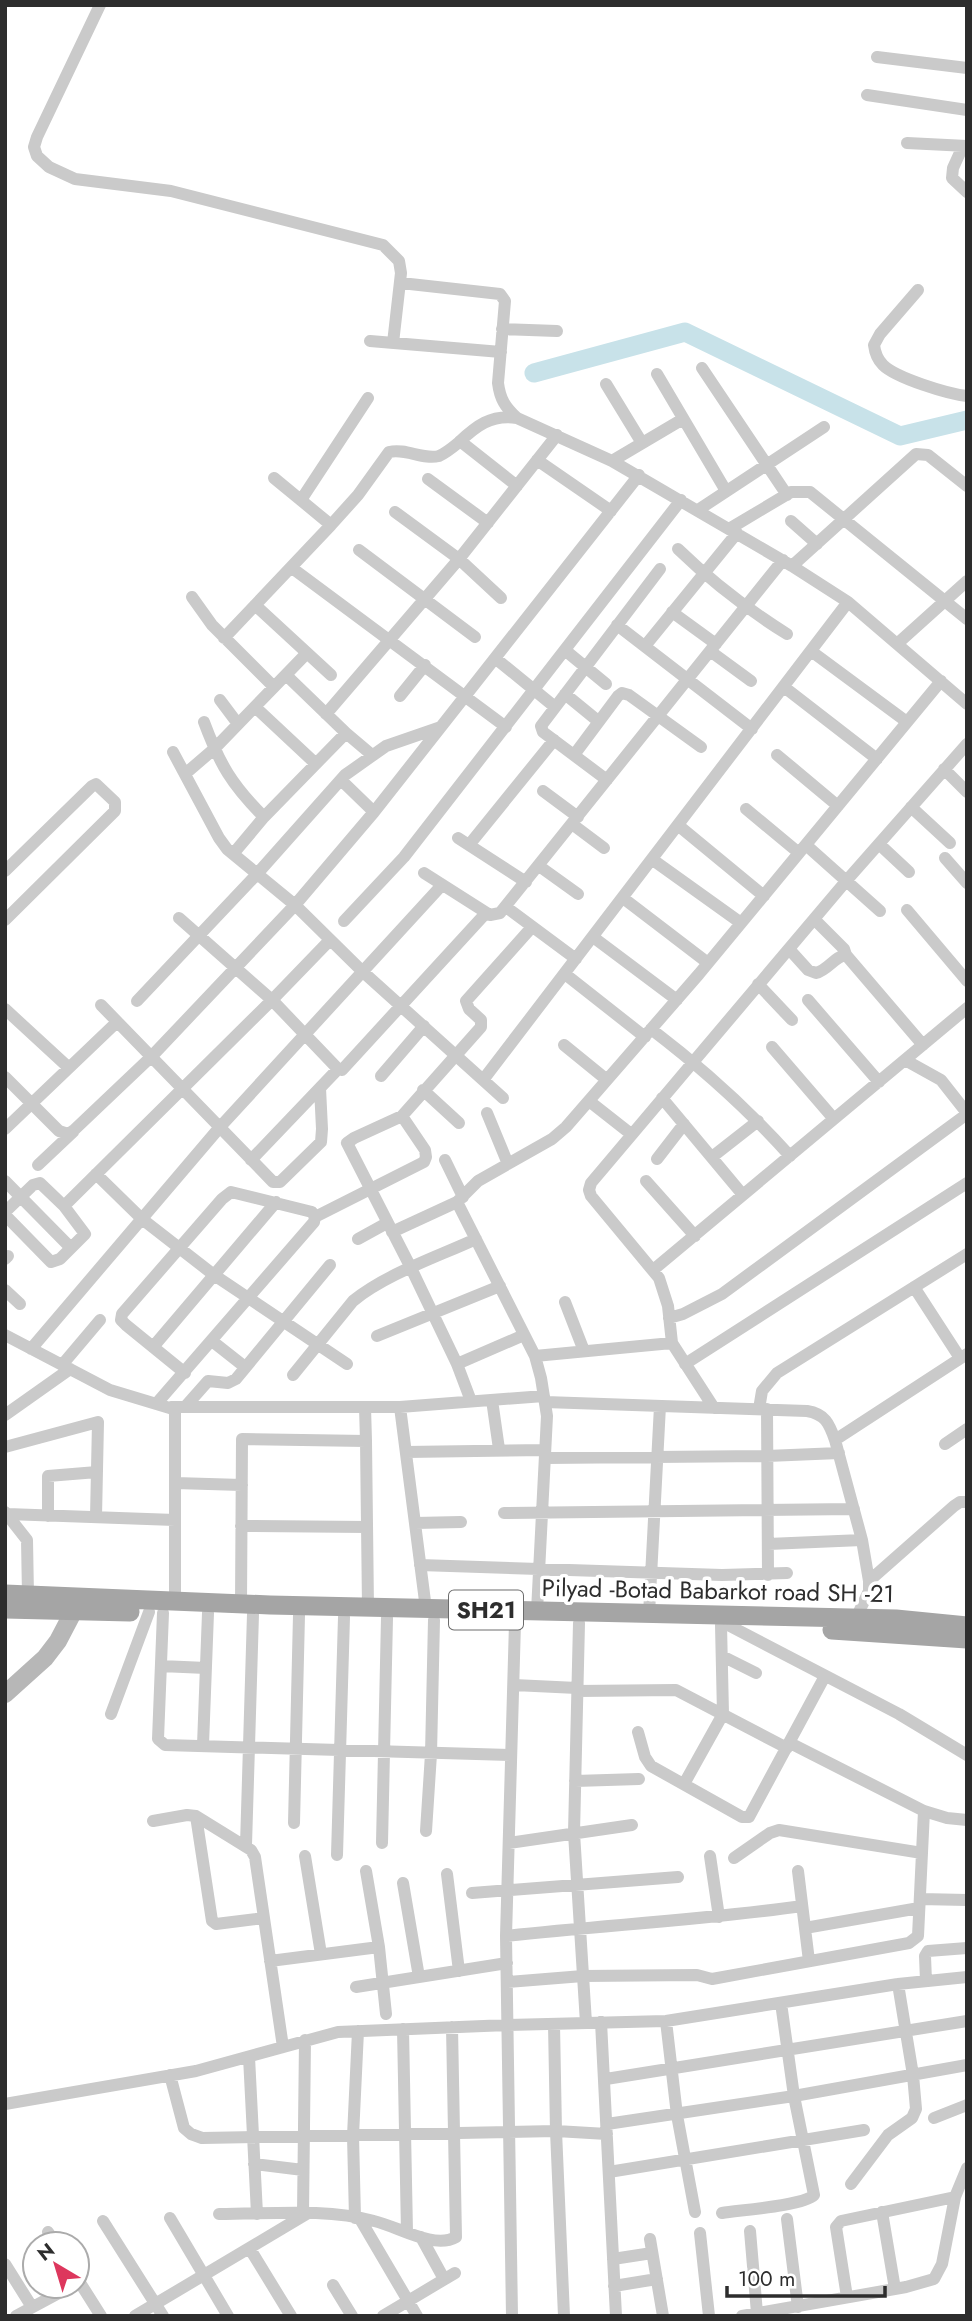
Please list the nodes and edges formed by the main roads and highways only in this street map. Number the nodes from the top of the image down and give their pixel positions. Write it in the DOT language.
graph roads {
  1 [pos="5,1594"];
  2 [pos="78,1604"];
  3 [pos="5,1609"];
  4 [pos="162,1609"];
  5 [pos="247,1609"];
  6 [pos="430,1614"];
  7 [pos="779,1622"];
  8 [pos="967,1626"];
  9 [pos="967,1639"];
  1 -- 2 [label="main road, Pilyad -Botad Babarkot road SH -21 / SH21"];
  2 -- 3 [label="main road, Pilyad -Botad Babarkot road SH -21 / SH21"];
  2 -- 4 [label="main road, Pilyad -Botad Babarkot road SH -21 / SH21"];
  2 -- 4 [label="main road, Pilyad -Botad Babarkot road SH -21 / SH21"];
  4 -- 5 [label="main road, Pilyad -Botad Babarkot road SH -21 / SH21"];
  4 -- 5 [label="main road, Pilyad -Botad Babarkot road SH -21 / SH21"];
  5 -- 6 [label="main road, Pilyad -Botad Babarkot road SH -21 / SH21"];
  5 -- 6 [label="main road, Pilyad -Botad Babarkot road SH -21 / SH21"];
  6 -- 7 [label="main road, Pilyad -Botad Babarkot road SH -21 / SH21"];
  6 -- 7 [label="main road, Pilyad -Botad Babarkot road SH -21 / SH21"];
  7 -- 8 [label="main road, Pilyad -Botad Babarkot road SH -21 / SH21"];
  7 -- 9 [label="main road, Pilyad -Botad Babarkot road SH -21 / SH21"];
}
